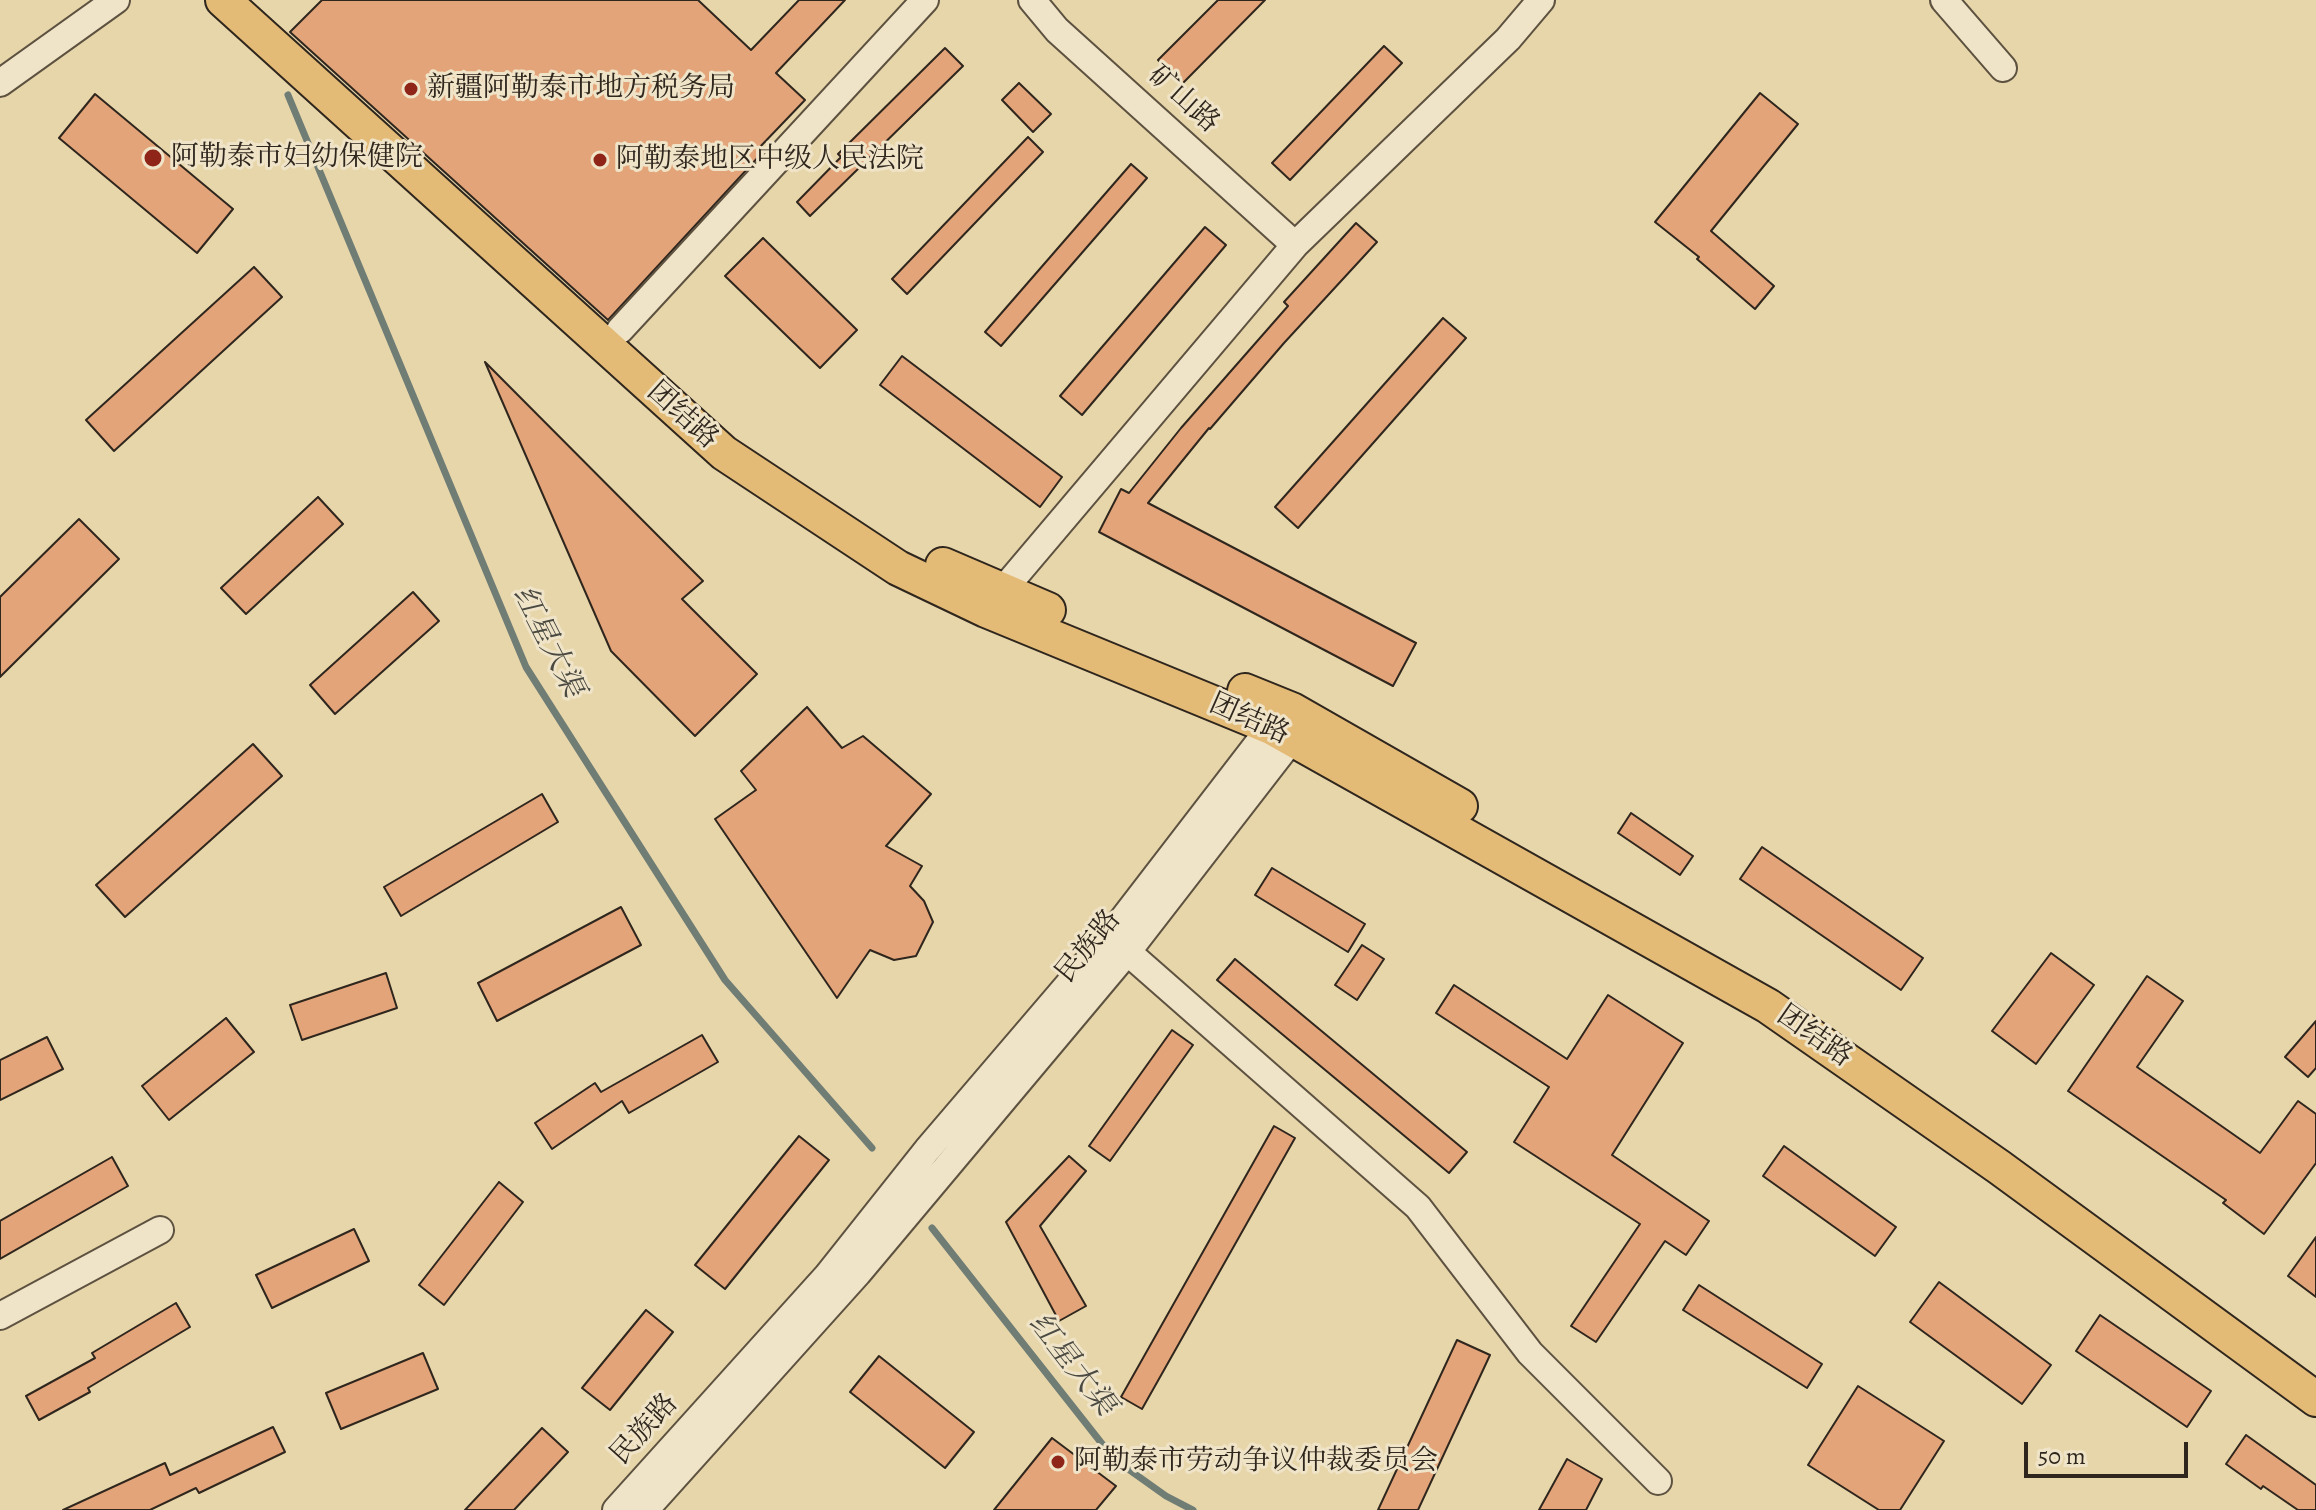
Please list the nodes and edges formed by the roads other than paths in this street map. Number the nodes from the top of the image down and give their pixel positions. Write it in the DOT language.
graph roads {
  1 [pos="116,0"];
  2 [pos="925,0"];
  3 [pos="1032,0"];
  4 [pos="1541,0"];
  5 [pos="1944,0"];
  6 [pos="246,6"];
  7 [pos="2003,68"];
  8 [pos="0,83"];
  9 [pos="1295,245"];
  10 [pos="620,330"];
  11 [pos="994,601"];
  12 [pos="1290,723"];
  13 [pos="1119,944"];
  14 [pos="885,1222"];
  15 [pos="160,1230"];
  16 [pos="0,1316"];
  17 [pos="2316,1372"];
  18 [pos="2316,1399"];
  19 [pos="1658,1481"];
  20 [pos="616,1510"];
  21 [pos="645,1510"];
  1 -- 8 [label="street"];
  2 -- 10 [label="street"];
  3 -- 9 [label="street, 矿山路"];
  4 -- 9 [label="street"];
  5 -- 7 [label="street"];
  6 -- 10 [label="main road, 团结路"];
  6 -- 11 [label="main road, 团结路"];
  9 -- 11 [label="street"];
  10 -- 11 [label="main road, 团结路"];
  11 -- 12 [label="main road, 团结路"];
  12 -- 13 [label="street, 民族路"];
  12 -- 17 [label="main road, 团结路"];
  12 -- 18 [label="main road, 团结路"];
  13 -- 14 [label="street, 民族路"];
  13 -- 19 [label="street"];
  14 -- 20 [label="street, 民族路"];
  14 -- 21 [label="street, 民族路"];
  15 -- 16 [label="street"];
}
